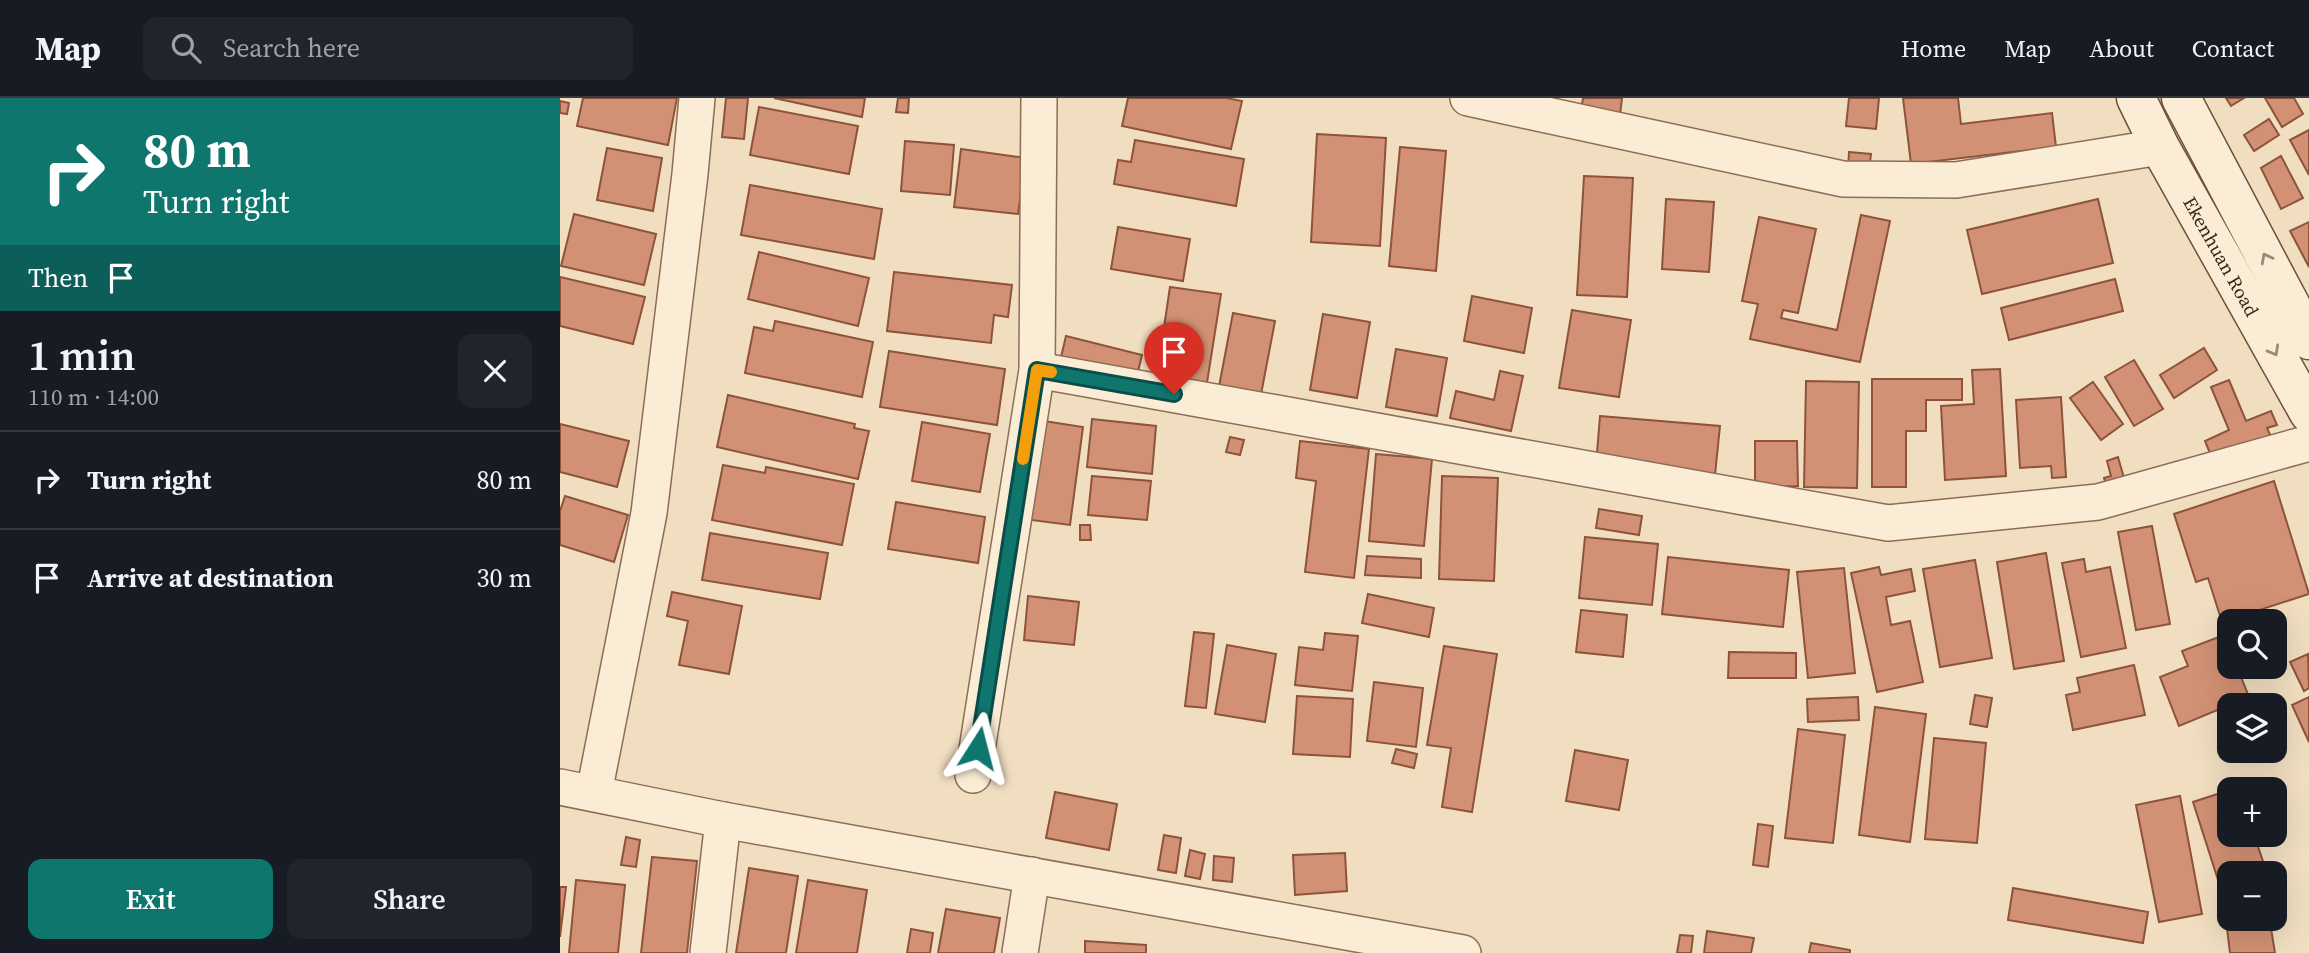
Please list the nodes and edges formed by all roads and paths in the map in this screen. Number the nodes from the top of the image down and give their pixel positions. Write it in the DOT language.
graph roads {
  1 [pos="697,98"];
  2 [pos="1039,98"];
  3 [pos="1468,98"];
  4 [pos="2136,98"];
  5 [pos="2180,98"];
  6 [pos="2160,147"];
  7 [pos="2309,340"];
  8 [pos="1037,370"];
  9 [pos="2309,414"];
  10 [pos="2309,443"];
  11 [pos="973,775"];
  12 [pos="560,787"];
  13 [pos="594,793"];
  14 [pos="723,820"];
  15 [pos="1032,875"];
  16 [pos="708,953"];
  17 [pos="1020,953"];
  18 [pos="1463,953"];
  1 -- 13 [label="street"];
  2 -- 8 [label="street"];
  3 -- 6 [label="street"];
  4 -- 6 [label="main road, Ekenhuan Road"];
  7 -- 5 [label="main road, Ekenhuan Road, one-way"];
  6 -- 9 [label="main road, Ekenhuan Road, one-way"];
  8 -- 10 [label="street"];
  8 -- 11 [label="street"];
  12 -- 13 [label="street"];
  13 -- 14 [label="street"];
  14 -- 15 [label="street"];
  14 -- 16 [label="street"];
  15 -- 17 [label="street"];
  15 -- 18 [label="street"];
}
